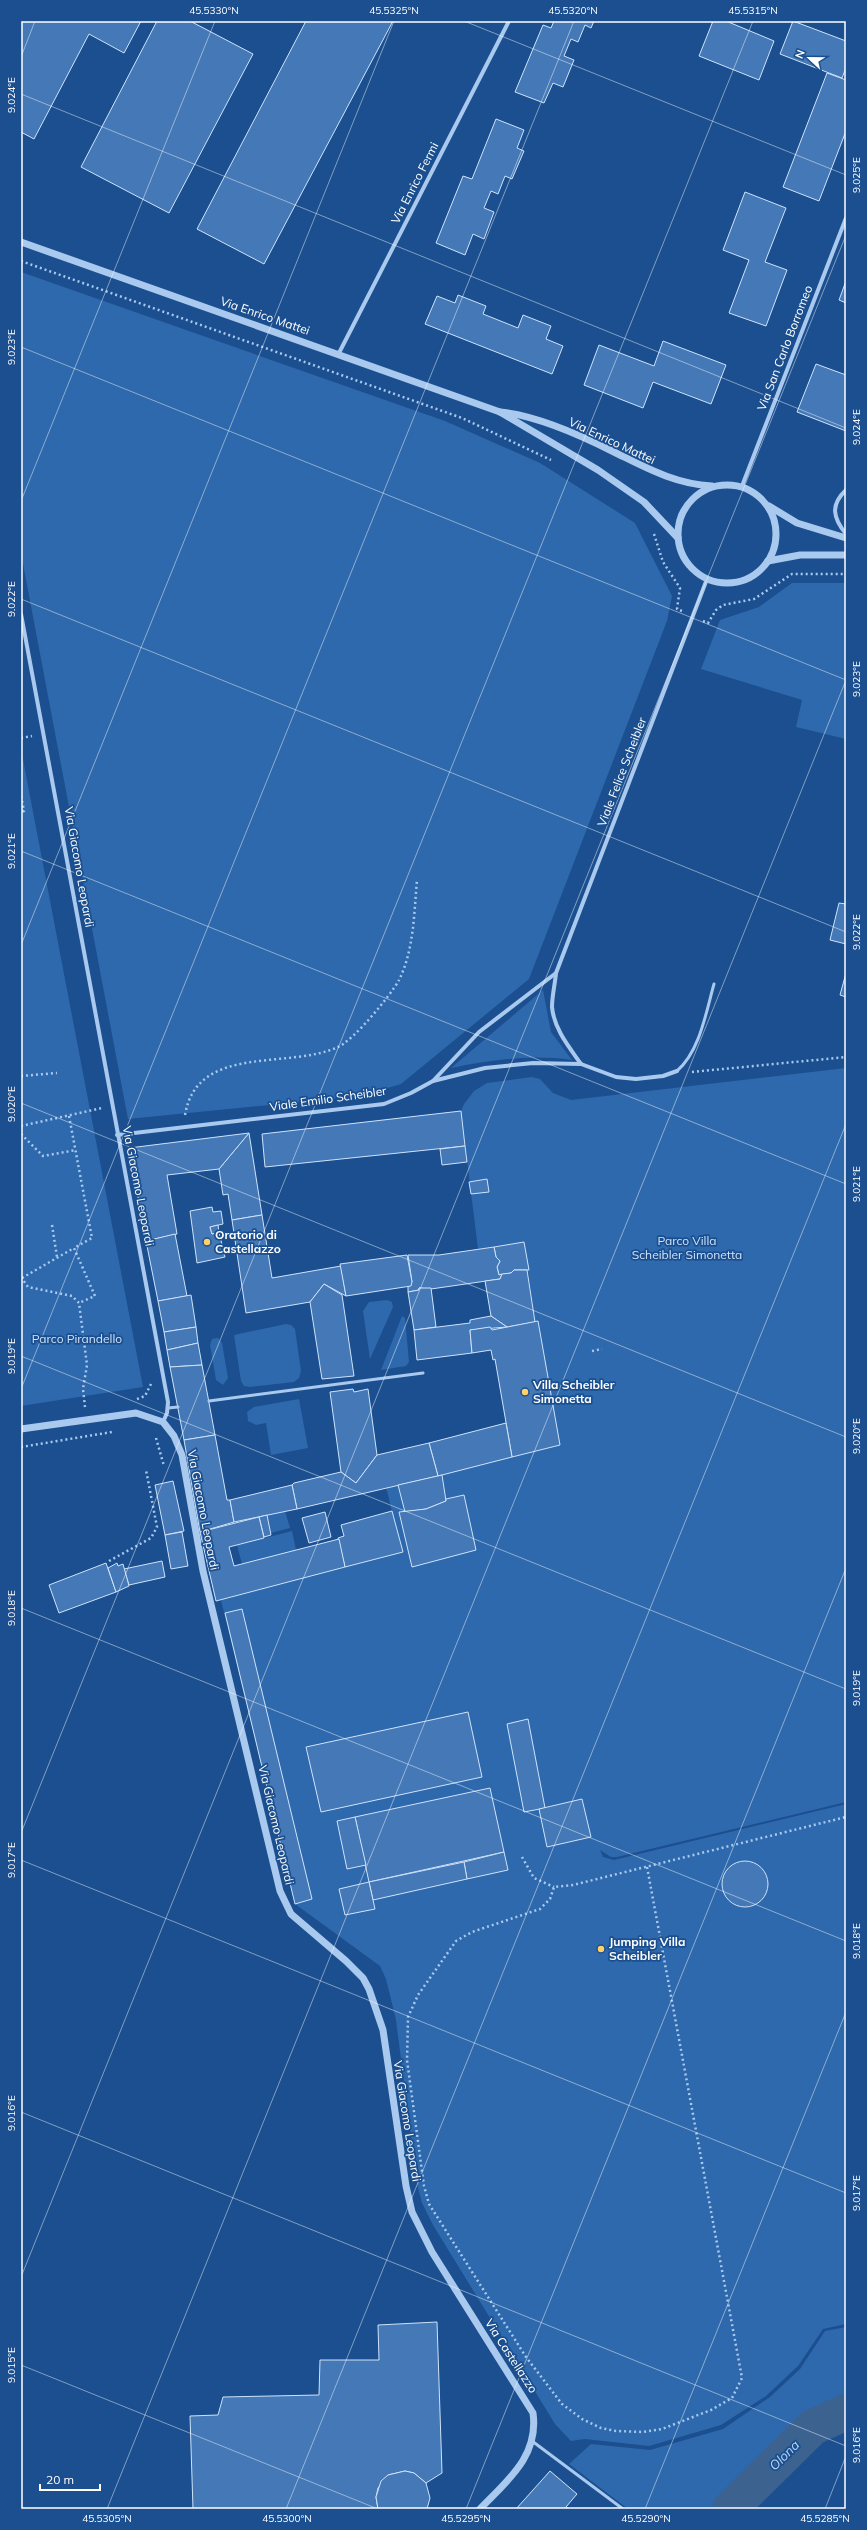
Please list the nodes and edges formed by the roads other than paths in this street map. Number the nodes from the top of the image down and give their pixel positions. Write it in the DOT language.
graph roads {
  1 [pos="509,21"];
  2 [pos="846,218"];
  3 [pos="21,242"];
  4 [pos="339,353"];
  5 [pos="500,412"];
  6 [pos="716,486"];
  7 [pos="742,486"];
  8 [pos="846,490"];
  9 [pos="767,505"];
  10 [pos="846,534"];
  11 [pos="678,538"];
  12 [pos="846,538"];
  13 [pos="846,555"];
  14 [pos="768,561"];
  15 [pos="707,579"];
  16 [pos="21,614"];
  17 [pos="556,973"];
  18 [pos="714,984"];
  19 [pos="581,1064"];
  20 [pos="677,1071"];
  21 [pos="433,1081"];
  22 [pos="117,1135"];
  23 [pos="423,1374"];
  24 [pos="209,1401"];
  25 [pos="178,1407"];
  26 [pos="168,1408"];
  27 [pos="163,1422"];
  28 [pos="21,1429"];
  29 [pos="412,2212"];
  30 [pos="532,2441"];
  31 [pos="480,2509"];
  32 [pos="623,2509"];
  1 -- 4 [label="street, Via Enrico Fermi"];
  2 -- 7 [label="street, Via San Carlo Borromeo"];
  3 -- 4 [label="street, Via Enrico Mattei"];
  4 -- 5 [label="street, Via Enrico Mattei"];
  5 -- 6 [label="street, Via Enrico Mattei"];
  5 -- 11 [label="street, Via Enrico Mattei"];
  6 -- 7 [label="street"];
  6 -- 11 [label="street"];
  7 -- 9 [label="street"];
  8 -- 10 [label="street"];
  9 -- 12 [label="street"];
  9 -- 14 [label="street"];
  11 -- 15 [label="street"];
  13 -- 14 [label="street"];
  14 -- 15 [label="street"];
  15 -- 17 [label="street, Viale Felice Scheibler"];
  16 -- 22 [label="street, Via Giacomo Leopardi"];
  17 -- 19 [label="street, Viale Felice Scheibler"];
  17 -- 21 [label="street"];
  18 -- 20 [label="lane"];
  19 -- 20 [label="street, Viale Emilio Scheibler"];
  19 -- 21 [label="street, Viale Emilio Scheibler"];
  21 -- 22 [label="street, Viale Emilio Scheibler"];
  22 -- 26 [label="street, Via Giacomo Leopardi"];
  23 -- 24 [label="lane"];
  25 -- 26 [label="lane"];
  26 -- 27 [label="street"];
  27 -- 28 [label="street"];
  27 -- 29 [label="street, Via Giacomo Leopardi"];
  29 -- 30 [label="street, Via Castellazzo"];
  30 -- 31 [label="street, Via Castellazzo"];
  30 -- 32 [label="lane"];
}
